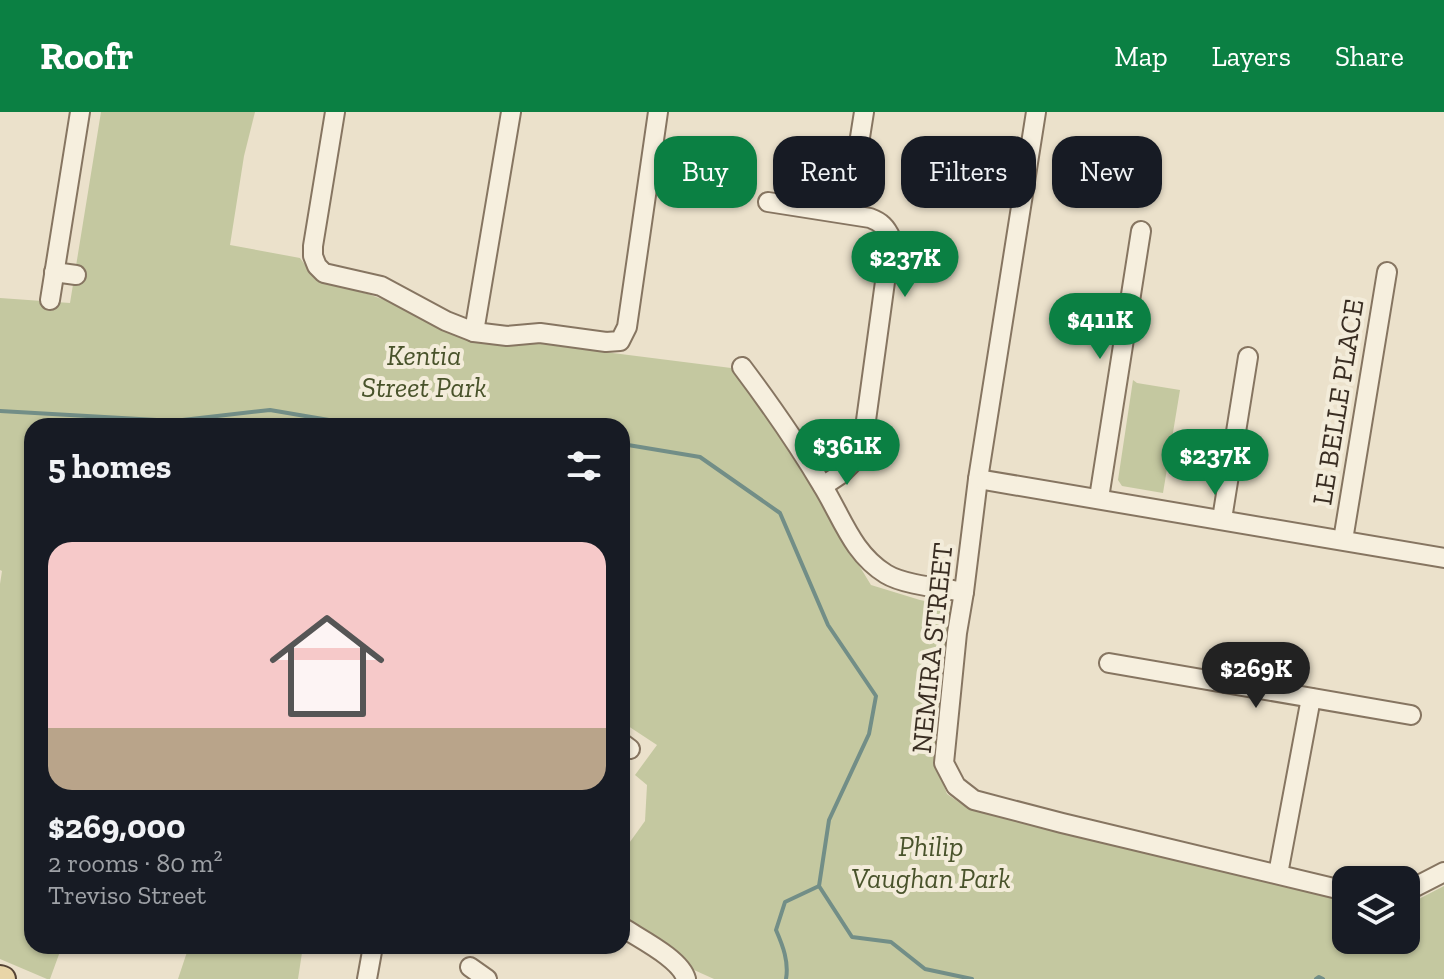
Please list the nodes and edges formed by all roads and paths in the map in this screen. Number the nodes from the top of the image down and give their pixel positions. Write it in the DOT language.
graph roads {
  1 [pos="80,112"];
  2 [pos="335,112"];
  3 [pos="511,112"];
  4 [pos="658,112"];
  5 [pos="864,112"];
  6 [pos="1036,112"];
  7 [pos="768,202"];
  8 [pos="848,213"];
  9 [pos="1141,231"];
  10 [pos="54,272"];
  11 [pos="1387,272"];
  12 [pos="76,275"];
  13 [pos="50,300"];
  14 [pos="474,332"];
  15 [pos="1248,357"];
  16 [pos="742,367"];
  17 [pos="978,479"];
  18 [pos="823,486"];
  19 [pos="1099,498"];
  20 [pos="1222,519"];
  21 [pos="1343,540"];
  22 [pos="1444,558"];
  23 [pos="964,592"];
  24 [pos="1109,663"];
  25 [pos="1311,698"];
  26 [pos="1411,715"];
  27 [pos="1444,872"];
  28 [pos="1278,874"];
  29 [pos="1420,884"];
  30 [pos="1332,888"];
  31 [pos="630,932"];
  32 [pos="372,954"];
  33 [pos="470,967"];
  34 [pos="367,979"];
  35 [pos="487,979"];
  36 [pos="686,979"];
  1 -- 10 [label="street"];
  2 -- 14 [label="street"];
  3 -- 14 [label="street"];
  4 -- 14 [label="street"];
  5 -- 8 [label="street"];
  6 -- 17 [label="street, NEMIRA STREET"];
  7 -- 8 [label="street"];
  8 -- 18 [label="street"];
  9 -- 19 [label="street"];
  10 -- 12 [label="street"];
  10 -- 13 [label="street"];
  11 -- 21 [label="street, LE BELLE PLACE"];
  15 -- 20 [label="street"];
  16 -- 18 [label="street"];
  17 -- 19 [label="street"];
  17 -- 23 [label="street, NEMIRA STREET"];
  18 -- 23 [label="street"];
  19 -- 20 [label="street"];
  20 -- 21 [label="street"];
  21 -- 22 [label="street"];
  23 -- 28 [label="street, NEMIRA STREET"];
  24 -- 25 [label="street"];
  25 -- 26 [label="street"];
  25 -- 28 [label="street"];
  27 -- 29 [label="street"];
  28 -- 30 [label="street, NEMIRA STREET"];
  31 -- 36 [label="street"];
  32 -- 34 [label="street"];
  33 -- 35 [label="street"];
}
